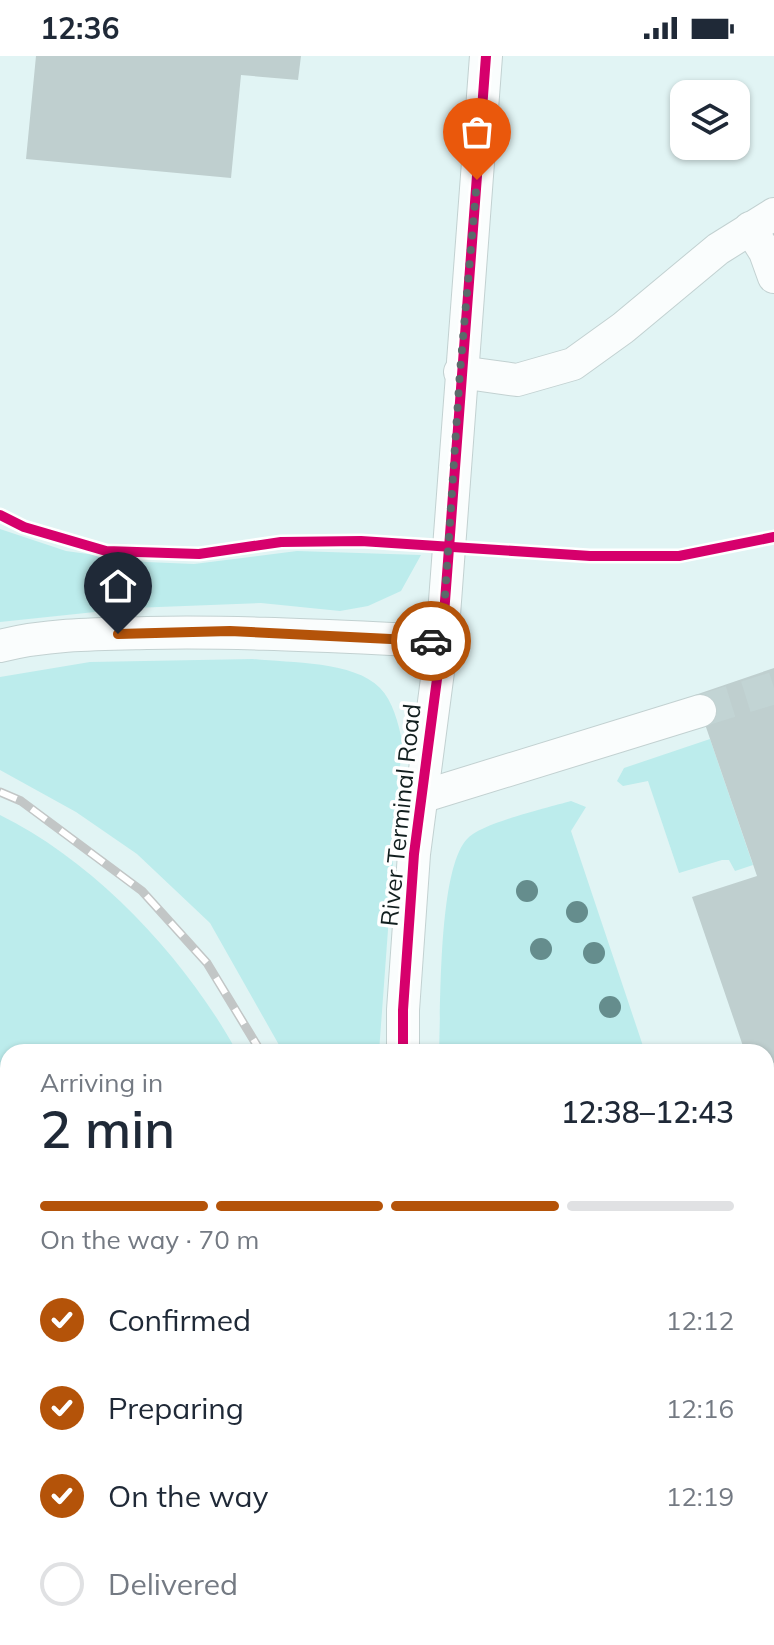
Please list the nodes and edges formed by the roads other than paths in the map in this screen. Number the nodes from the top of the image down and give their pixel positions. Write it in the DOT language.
graph roads {
  1 [pos="486,56"];
  2 [pos="762,221"];
  3 [pos="774,277"];
  4 [pos="460,372"];
  5 [pos="442,641"];
  6 [pos="0,646"];
  7 [pos="700,711"];
  8 [pos="421,797"];
  9 [pos="403,1044"];
  1 -- 4 [label="street, River Terminal Road"];
  2 -- 3 [label="street"];
  2 -- 4 [label="street"];
  4 -- 5 [label="street, River Terminal Road"];
  5 -- 6 [label="street"];
  5 -- 8 [label="street, River Terminal Road"];
  7 -- 8 [label="street"];
  8 -- 9 [label="street, River Terminal Road"];
}
